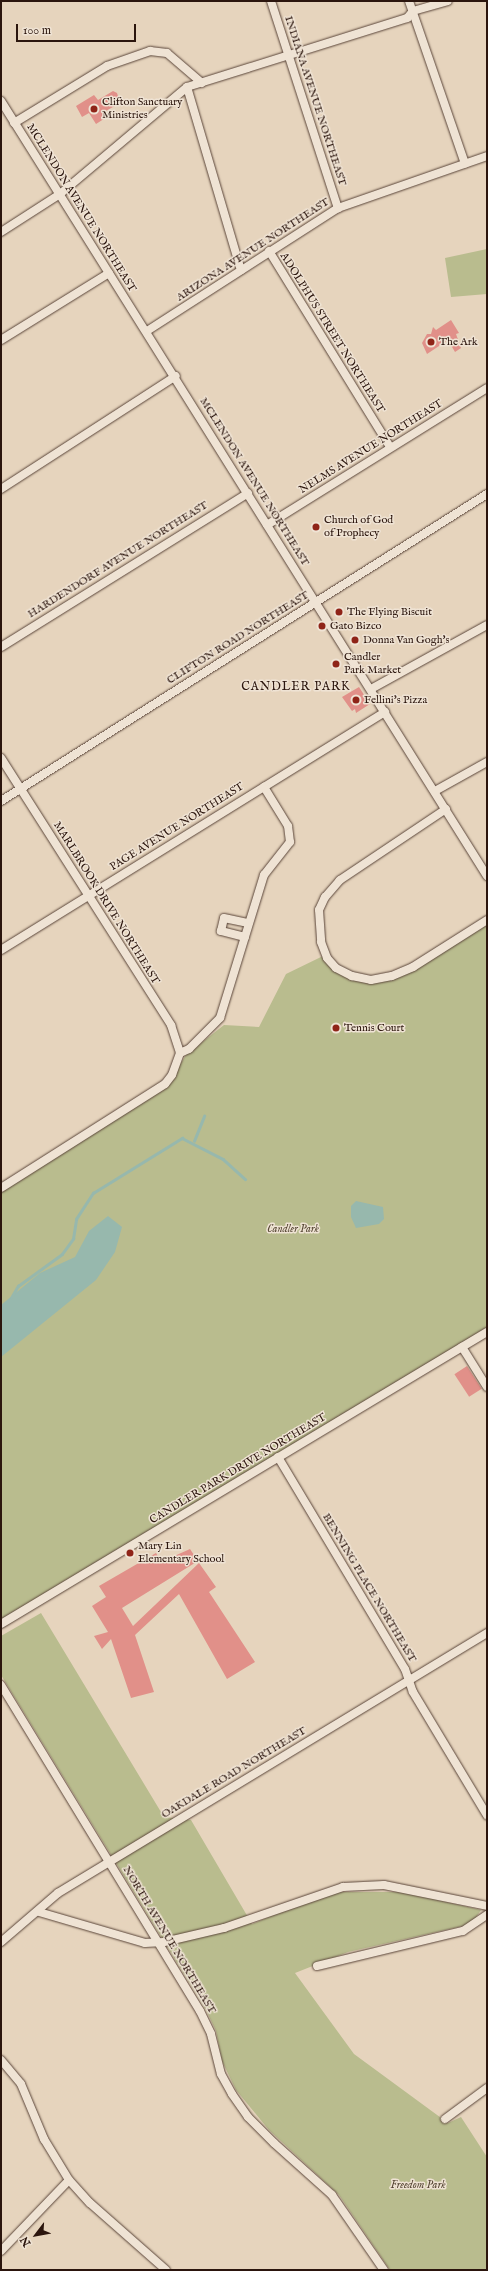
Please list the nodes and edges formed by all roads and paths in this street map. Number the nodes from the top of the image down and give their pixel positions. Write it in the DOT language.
graph roads {
  1 [pos="271,1"];
  2 [pos="410,1"];
  3 [pos="448,1"];
  4 [pos="413,11"];
  5 [pos="289,55"];
  6 [pos="202,83"];
  7 [pos="187,88"];
  8 [pos="1,101"];
  9 [pos="14,123"];
  10 [pos="487,156"];
  11 [pos="466,164"];
  12 [pos="60,194"];
  13 [pos="338,208"];
  14 [pos="1,232"];
  15 [pos="269,251"];
  16 [pos="241,270"];
  17 [pos="109,273"];
  18 [pos="147,331"];
  19 [pos="1,340"];
  20 [pos="176,376"];
  21 [pos="487,388"];
  22 [pos="390,447"];
  23 [pos="1,489"];
  24 [pos="248,493"];
  25 [pos="487,494"];
  26 [pos="267,525"];
  27 [pos="315,602"];
  28 [pos="487,625"];
  29 [pos="1,647"];
  30 [pos="371,689"];
  31 [pos="385,712"];
  32 [pos="1,758"];
  33 [pos="487,762"];
  34 [pos="264,787"];
  35 [pos="20,789"];
  36 [pos="435,791"];
  37 [pos="1,801"];
  38 [pos="446,808"];
  39 [pos="484,866"];
  40 [pos="487,876"];
  41 [pos="89,894"];
  42 [pos="487,920"];
  43 [pos="248,924"];
  44 [pos="245,937"];
  45 [pos="1,950"];
  46 [pos="180,1053"];
  47 [pos="1,1188"];
  48 [pos="487,1332"];
  49 [pos="462,1347"];
  50 [pos="487,1387"];
  51 [pos="278,1457"];
  52 [pos="1,1624"];
  53 [pos="487,1633"];
  54 [pos="409,1680"];
  55 [pos="1,1684"];
  56 [pos="487,1815"];
  57 [pos="110,1863"];
  58 [pos="487,1906"];
  59 [pos="39,1912"];
  60 [pos="487,1915"];
  61 [pos="1,1942"];
  62 [pos="158,1942"];
  63 [pos="317,1966"];
  64 [pos="1,2060"];
  65 [pos="487,2088"];
  66 [pos="445,2119"];
  67 [pos="69,2180"];
  68 [pos="1,2251"];
  69 [pos="166,2270"];
  70 [pos="384,2270"];
  1 -- 5 [label="street, INDIANA AVENUE NORTHEAST"];
  2 -- 4 [label="street"];
  3 -- 4 [label="street"];
  4 -- 5 [label="street"];
  4 -- 11 [label="street"];
  5 -- 6 [label="street"];
  5 -- 13 [label="street, INDIANA AVENUE NORTHEAST"];
  6 -- 7 [label="street"];
  6 -- 9 [label="street"];
  7 -- 12 [label="street"];
  7 -- 16 [label="street"];
  8 -- 9 [label="street, MCLENDON AVENUE NORTHEAST"];
  9 -- 12 [label="street, MCLENDON AVENUE NORTHEAST"];
  10 -- 11 [label="street, ARIZONA AVENUE NORTHEAST"];
  11 -- 13 [label="street, ARIZONA AVENUE NORTHEAST"];
  12 -- 14 [label="street"];
  12 -- 17 [label="street, MCLENDON AVENUE NORTHEAST"];
  13 -- 15 [label="street, ARIZONA AVENUE NORTHEAST"];
  15 -- 16 [label="street, ARIZONA AVENUE NORTHEAST"];
  15 -- 22 [label="street, ADOLPHUS STREET NORTHEAST"];
  16 -- 18 [label="street, ARIZONA AVENUE NORTHEAST"];
  17 -- 18 [label="street, MCLENDON AVENUE NORTHEAST"];
  17 -- 19 [label="street"];
  18 -- 20 [label="street, MCLENDON AVENUE NORTHEAST"];
  20 -- 23 [label="street"];
  20 -- 24 [label="street, MCLENDON AVENUE NORTHEAST"];
  21 -- 22 [label="street, NELMS AVENUE NORTHEAST"];
  22 -- 26 [label="street, NELMS AVENUE NORTHEAST"];
  24 -- 26 [label="street, MCLENDON AVENUE NORTHEAST"];
  24 -- 29 [label="street, HARDENDORF AVENUE NORTHEAST"];
  25 -- 27 [label="street, CLIFTON ROAD NORTHEAST"];
  26 -- 27 [label="street, MCLENDON AVENUE NORTHEAST"];
  27 -- 30 [label="street, MCLENDON AVENUE NORTHEAST"];
  27 -- 35 [label="street, CLIFTON ROAD NORTHEAST"];
  28 -- 30 [label="street"];
  30 -- 31 [label="street, MCLENDON AVENUE NORTHEAST"];
  31 -- 34 [label="street, PAGE AVENUE NORTHEAST"];
  31 -- 36 [label="street, MCLENDON AVENUE NORTHEAST"];
  32 -- 35 [label="street, MARLBROOK DRIVE NORTHEAST"];
  33 -- 36 [label="street"];
  34 -- 41 [label="street, PAGE AVENUE NORTHEAST"];
  34 -- 43 [label="street"];
  35 -- 37 [label="street, CLIFTON ROAD NORTHEAST"];
  35 -- 41 [label="street, MARLBROOK DRIVE NORTHEAST"];
  36 -- 38 [label="street, MCLENDON AVENUE NORTHEAST"];
  38 -- 39 [label="street, MCLENDON AVENUE NORTHEAST"];
  38 -- 42 [label="street"];
  39 -- 40 [label="street, MCLENDON AVENUE NORTHEAST"];
  41 -- 45 [label="street, PAGE AVENUE NORTHEAST"];
  41 -- 46 [label="street, MARLBROOK DRIVE NORTHEAST"];
  43 -- 44 [label="street"];
  43 -- 44 [label="street"];
  44 -- 46 [label="street"];
  46 -- 47 [label="street"];
  48 -- 49 [label="street, CANDLER PARK DRIVE NORTHEAST"];
  49 -- 50 [label="street"];
  49 -- 51 [label="street, CANDLER PARK DRIVE NORTHEAST"];
  51 -- 52 [label="street, CANDLER PARK DRIVE NORTHEAST"];
  51 -- 54 [label="street, BENNING PLACE NORTHEAST"];
  53 -- 54 [label="street, OAKDALE ROAD NORTHEAST"];
  54 -- 56 [label="street, BENNING PLACE NORTHEAST"];
  54 -- 57 [label="street, OAKDALE ROAD NORTHEAST"];
  55 -- 57 [label="street, NORTH AVENUE NORTHEAST"];
  57 -- 59 [label="street, OAKDALE ROAD NORTHEAST"];
  57 -- 62 [label="street, NORTH AVENUE NORTHEAST"];
  58 -- 62 [label="street"];
  59 -- 61 [label="street, OAKDALE ROAD NORTHEAST"];
  59 -- 62 [label="street"];
  60 -- 63 [label="street"];
  62 -- 70 [label="street, NORTH AVENUE NORTHEAST"];
  64 -- 67 [label="street"];
  65 -- 66 [label="street"];
  67 -- 68 [label="street"];
  67 -- 69 [label="street"];
}
